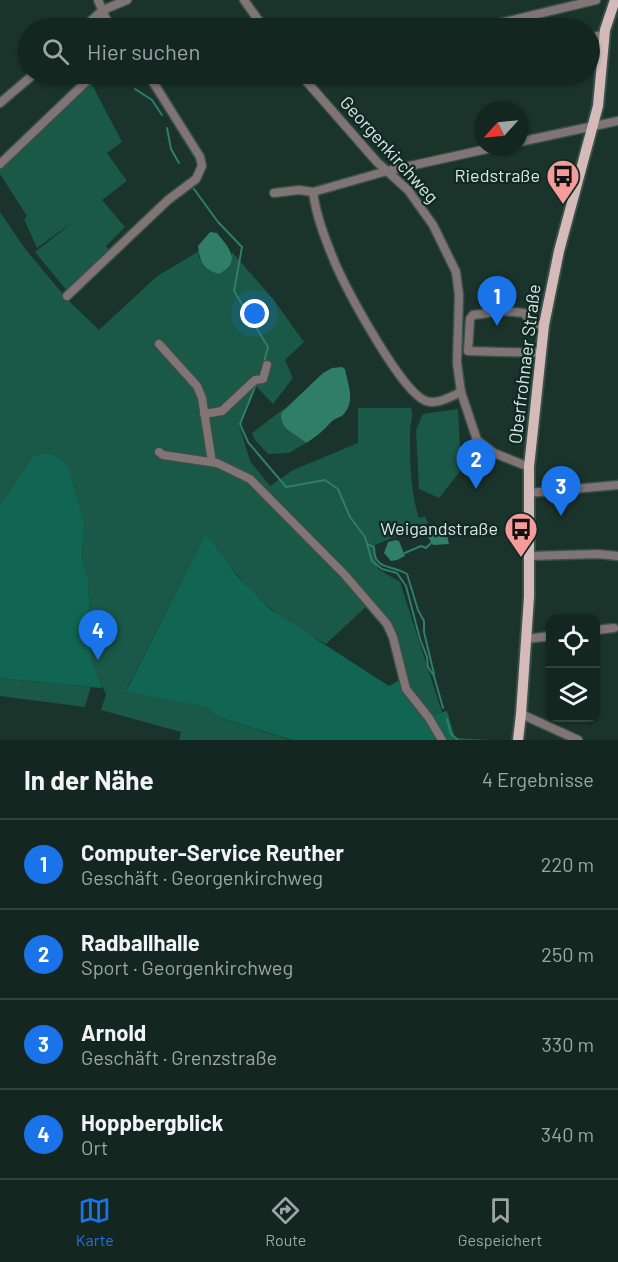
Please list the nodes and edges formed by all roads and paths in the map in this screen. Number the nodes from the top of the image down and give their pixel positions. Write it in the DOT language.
graph roads {
  1 [pos="98,0"];
  2 [pos="127,0"];
  3 [pos="244,0"];
  4 [pos="596,0"];
  5 [pos="615,0"];
  6 [pos="103,10"];
  7 [pos="94,18"];
  8 [pos="106,18"];
  9 [pos="257,18"];
  10 [pos="521,18"];
  11 [pos="604,35"];
  12 [pos="600,36"];
  13 [pos="600,82"];
  14 [pos="22,84"];
  15 [pos="84,84"];
  16 [pos="154,84"];
  17 [pos="311,84"];
  18 [pos="600,84"];
  19 [pos="0,103"];
  20 [pos="618,121"];
  21 [pos="592,126"];
  22 [pos="528,140"];
  23 [pos="474,152"];
  24 [pos="0,164"];
  25 [pos="387,171"];
  26 [pos="314,192"];
  27 [pos="274,193"];
  28 [pos="67,296"];
  29 [pos="544,325"];
  30 [pos="159,344"];
  31 [pos="541,353"];
  32 [pos="267,365"];
  33 [pos="461,392"];
  34 [pos="204,414"];
  35 [pos="159,452"];
  36 [pos="212,462"];
  37 [pos="530,467"];
  38 [pos="618,485"];
  39 [pos="529,493"];
  40 [pos="530,556"];
  41 [pos="618,556"];
  42 [pos="614,628"];
  43 [pos="600,630"];
  44 [pos="546,637"];
  45 [pos="527,639"];
  46 [pos="522,714"];
  47 [pos="442,740"];
  48 [pos="518,740"];
  49 [pos="578,740"];
  1 -- 6 [label="street"];
  2 -- 6 [label="street"];
  3 -- 9 [label="street"];
  4 -- 10 [label="street"];
  5 -- 11 [label="main road, Oberfrohnaer Straße"];
  6 -- 7 [label="street"];
  6 -- 8 [label="street"];
  11 -- 12 [label="street"];
  11 -- 13 [label="main road, Oberfrohnaer Straße"];
  14 -- 19 [label="street"];
  15 -- 24 [label="street"];
  16 -- 28 [label="street"];
  17 -- 25 [label="street, Georgenkirchweg"];
  18 -- 21 [label="main road, Oberfrohnaer Straße"];
  20 -- 21 [label="street"];
  21 -- 22 [label="street"];
  21 -- 29 [label="main road, Oberfrohnaer Straße"];
  23 -- 25 [label="street"];
  25 -- 26 [label="street"];
  25 -- 33 [label="street, Georgenkirchweg"];
  26 -- 27 [label="street"];
  26 -- 33 [label="street"];
  29 -- 31 [label="main road, Oberfrohnaer Straße"];
  29 -- 31 [label="street"];
  30 -- 34 [label="street"];
  31 -- 37 [label="main road, Oberfrohnaer Straße"];
  32 -- 34 [label="street"];
  33 -- 37 [label="street, Georgenkirchweg"];
  34 -- 36 [label="street"];
  35 -- 36 [label="street"];
  36 -- 47 [label="street"];
  37 -- 39 [label="main road, Oberfrohnaer Straße"];
  38 -- 39 [label="street"];
  39 -- 40 [label="main road, Oberfrohnaer Straße"];
  40 -- 41 [label="street"];
  40 -- 45 [label="main road, Oberfrohnaer Straße"];
  42 -- 43 [label="street"];
  44 -- 45 [label="street"];
  45 -- 46 [label="main road, Oberfrohnaer Straße"];
  46 -- 48 [label="main road, Oberfrohnaer Straße"];
  46 -- 49 [label="street"];
}
